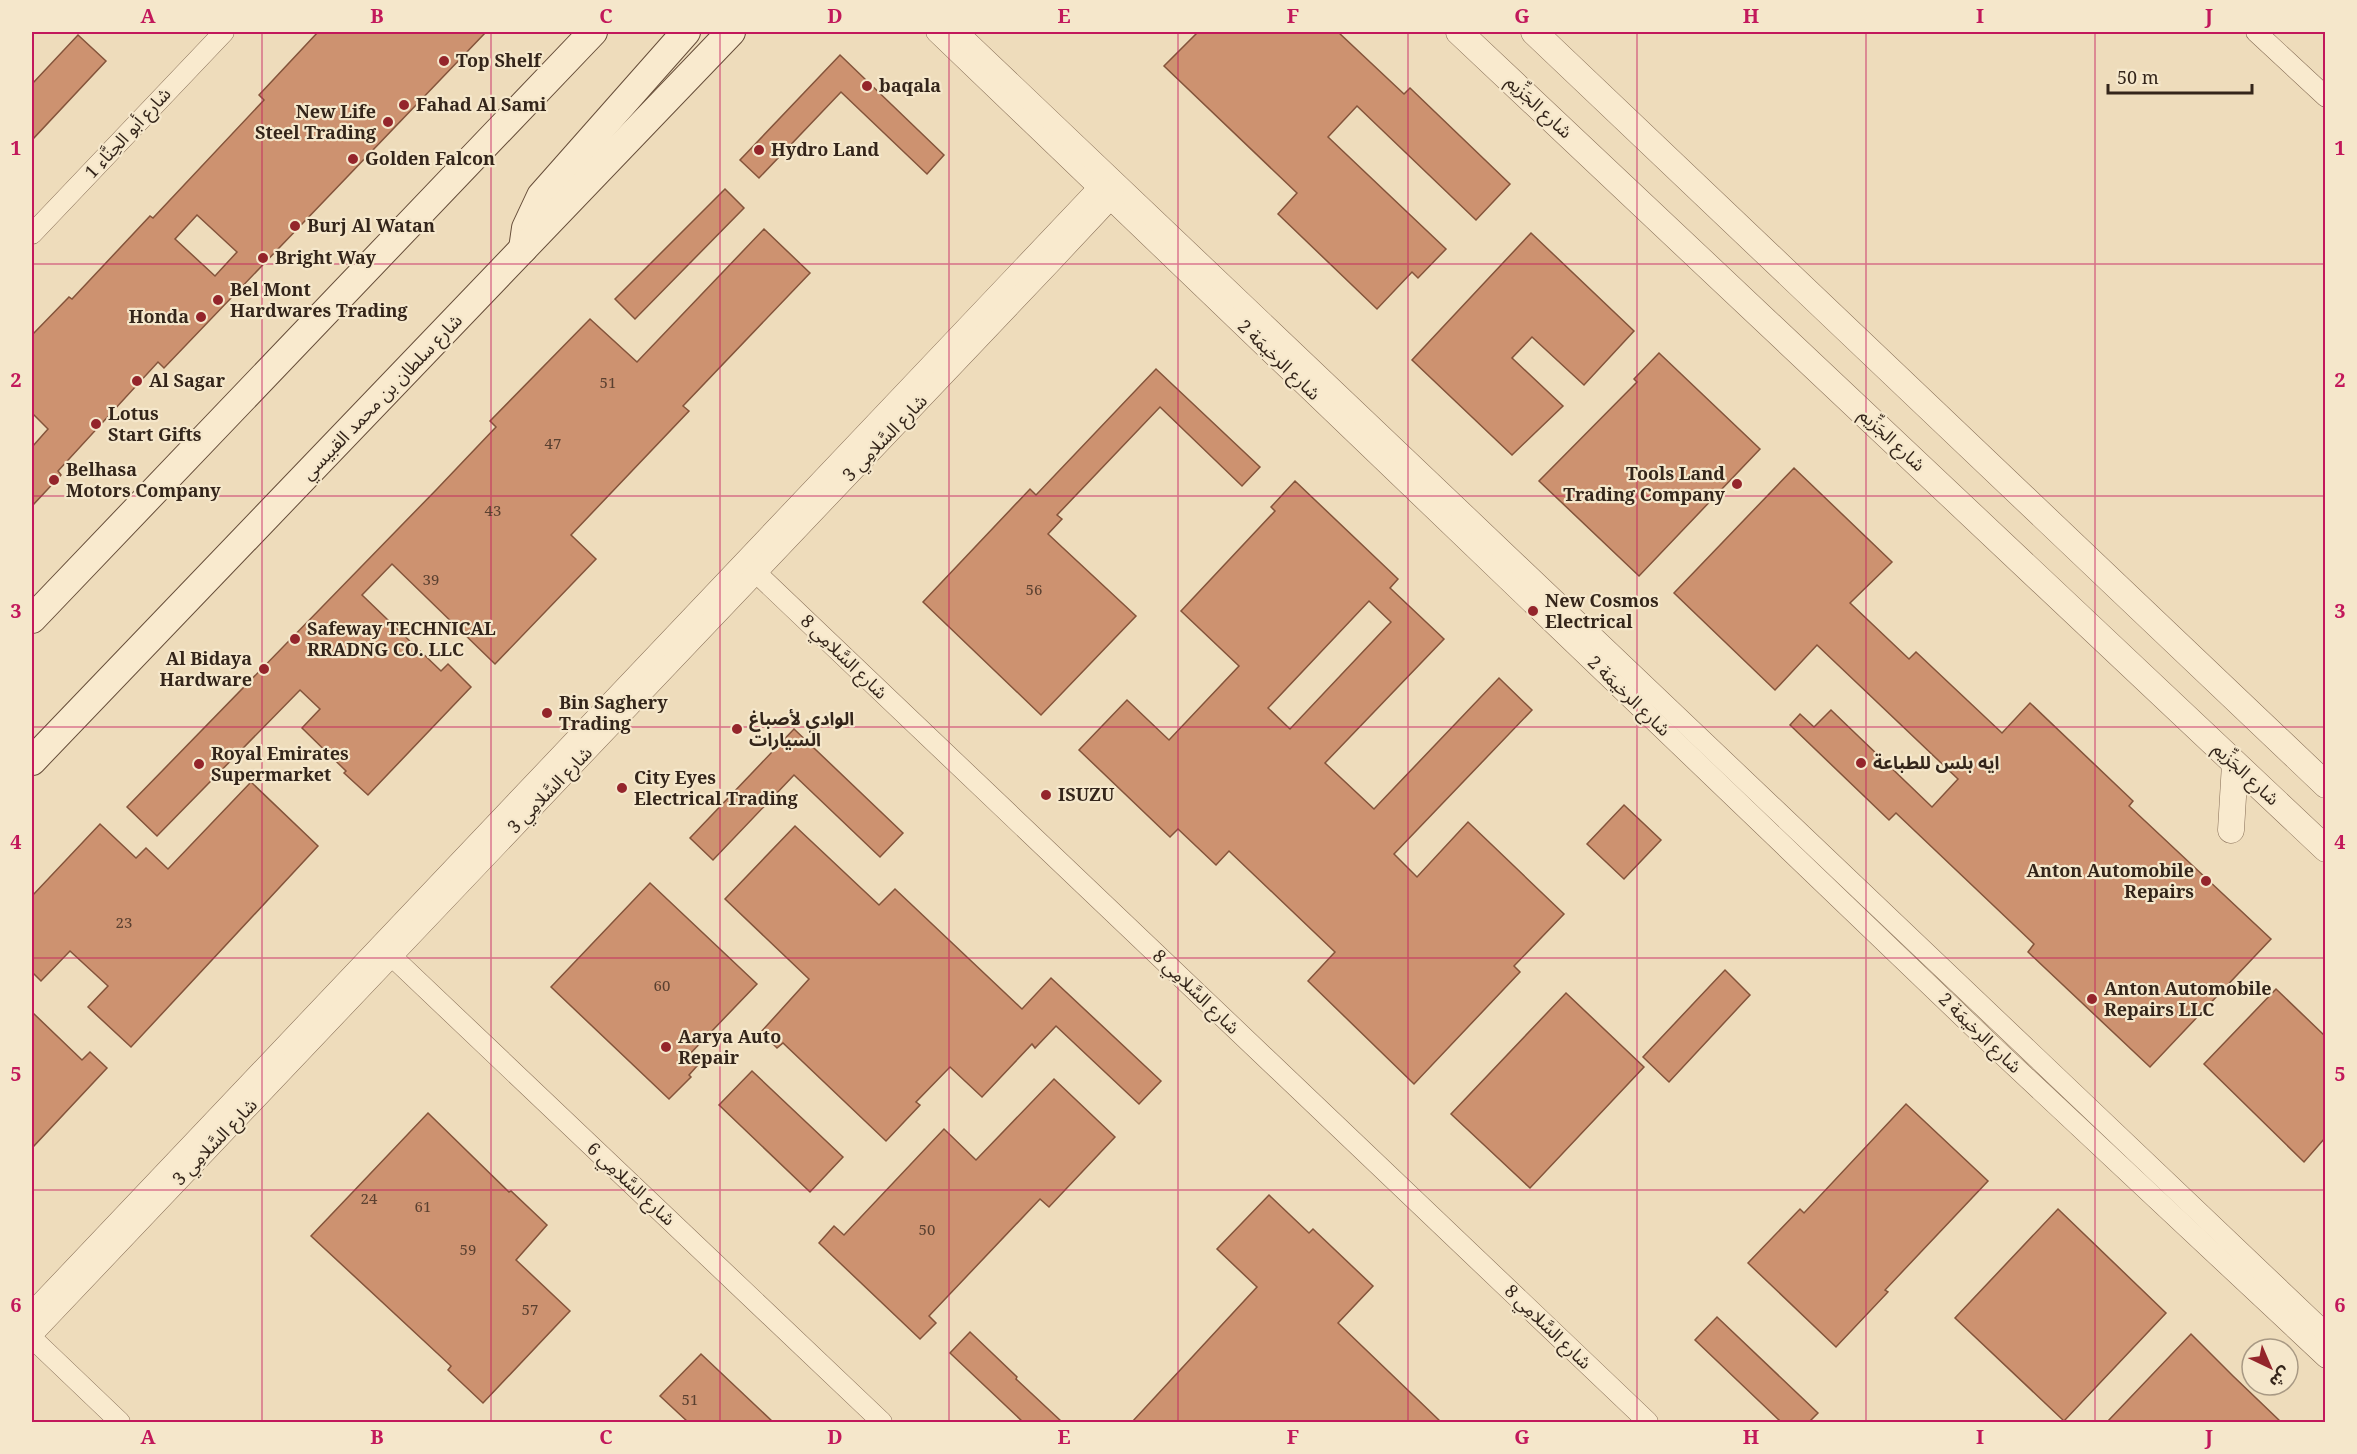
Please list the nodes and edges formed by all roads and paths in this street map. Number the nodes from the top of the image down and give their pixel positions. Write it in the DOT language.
graph roads {
  1 [pos="224,32"];
  2 [pos="593,32"];
  3 [pos="686,32"];
  4 [pos="731,32"];
  5 [pos="936,32"];
  6 [pos="958,32"];
  7 [pos="1459,32"];
  8 [pos="1534,32"];
  9 [pos="2256,32"];
  10 [pos="2325,97"];
  11 [pos="1109,189"];
  12 [pos="32,234"];
  13 [pos="523,251"];
  14 [pos="750,567"];
  15 [pos="32,619"];
  16 [pos="32,761"];
  17 [pos="2235,764"];
  18 [pos="2325,785"];
  19 [pos="2230,830"];
  20 [pos="2325,849"];
  21 [pos="385,951"];
  22 [pos="2010,1033"];
  23 [pos="1996,1048"];
  24 [pos="32,1312"];
  25 [pos="2325,1333"];
  26 [pos="32,1336"];
  27 [pos="2325,1358"];
  28 [pos="120,1422"];
  29 [pos="882,1422"];
  30 [pos="1648,1422"];
  1 -- 12 [label="street, شارع أبو الحِنَّاء 1"];
  2 -- 15 [label="main road"];
  3 -- 13 [label="main road"];
  4 -- 13 [label="main road, شارع سلطان بن محمد القبيسي"];
  5 -- 11 [label="street, شارع الرخيمَة 2"];
  6 -- 11 [label="street, شارع الرخيمَة 2"];
  7 -- 17 [label="street, شارع الجَزِّيم"];
  8 -- 18 [label="street"];
  9 -- 10 [label="street"];
  11 -- 14 [label="street, شارع السَّلامِي 3"];
  11 -- 22 [label="street, شارع الرخيمَة 2"];
  11 -- 23 [label="street, شارع الرخيمَة 2"];
  13 -- 16 [label="main road, شارع سلطان بن محمد القبيسي"];
  14 -- 21 [label="street, شارع السَّلامِي 3"];
  14 -- 30 [label="street, شارع السَّلامِي 8"];
  17 -- 19 [label="street"];
  17 -- 20 [label="street, شارع الجَزِّيم"];
  21 -- 24 [label="street, شارع السَّلامِي 3"];
  21 -- 26 [label="street, شارع السَّلامِي 3"];
  21 -- 29 [label="street, شارع السَّلامِي 6"];
  22 -- 23 [label="street"];
  22 -- 25 [label="street, شارع الرخيمَة 2"];
  23 -- 27 [label="street, شارع الرخيمَة 2"];
  26 -- 28 [label="street"];
}
